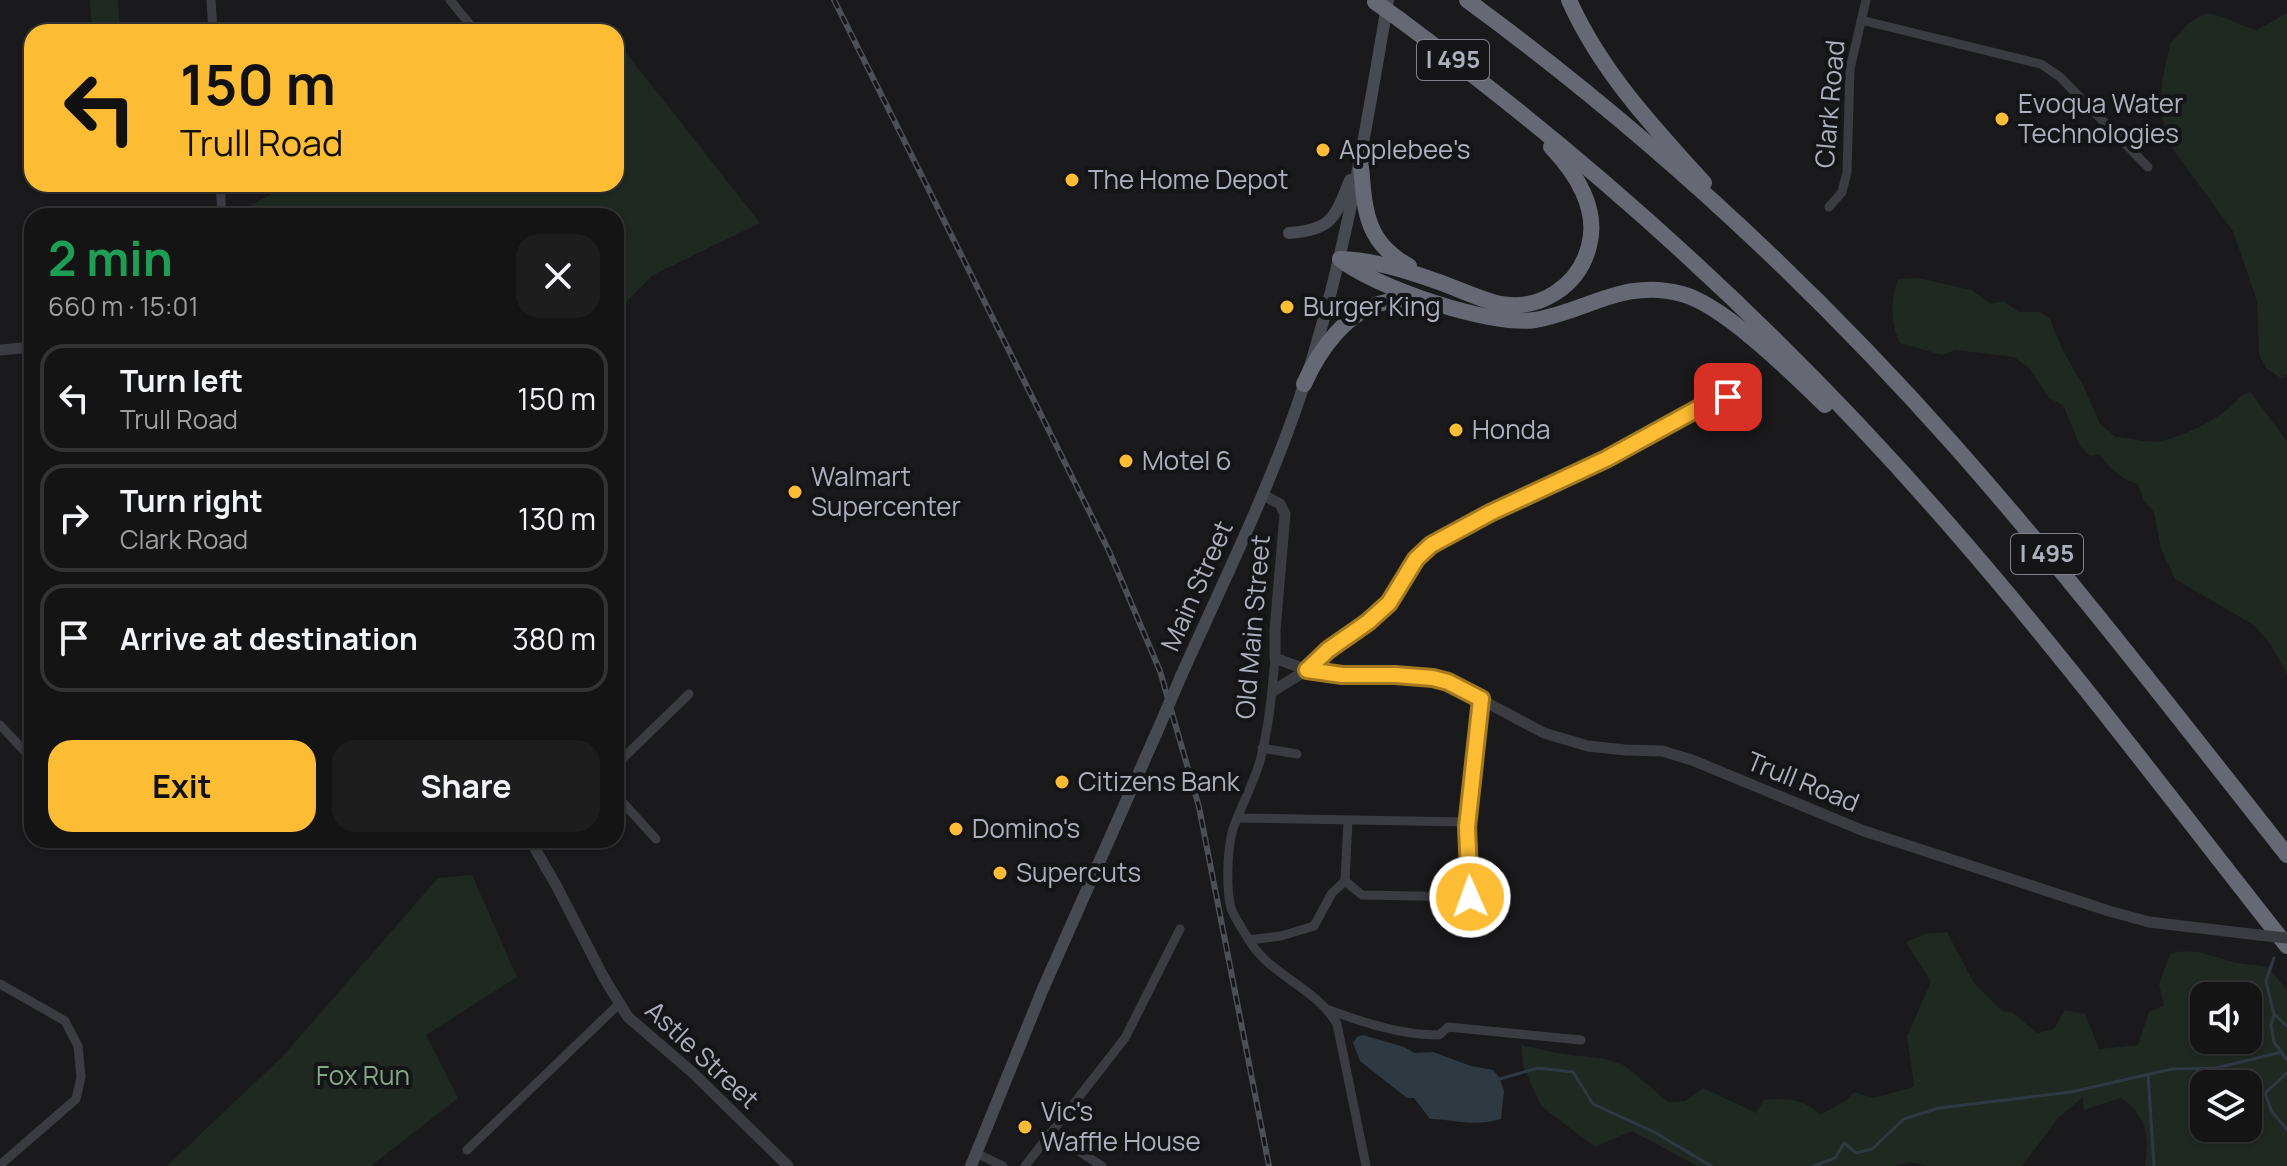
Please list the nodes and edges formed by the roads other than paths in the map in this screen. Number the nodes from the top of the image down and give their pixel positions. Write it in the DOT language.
graph roads {
  1 [pos="211,0"];
  2 [pos="450,0"];
  3 [pos="1467,0"];
  4 [pos="1569,0"];
  5 [pos="1866,0"];
  6 [pos="1378,1"];
  7 [pos="1861,20"];
  8 [pos="212,24"];
  9 [pos="470,24"];
  10 [pos="1506,100"];
  11 [pos="1360,155"];
  12 [pos="2148,167"];
  13 [pos="1829,207"];
  14 [pos="1289,233"];
  15 [pos="1340,259"];
  16 [pos="1787,272"];
  17 [pos="1435,280"];
  18 [pos="1446,306"];
  19 [pos="24,348"];
  20 [pos="0,350"];
  21 [pos="1304,384"];
  22 [pos="1728,397"];
  23 [pos="1263,495"];
  24 [pos="1951,526"];
  25 [pos="1275,658"];
  26 [pos="1307,670"];
  27 [pos="1273,691"];
  28 [pos="689,694"];
  29 [pos="1481,699"];
  30 [pos="0,725"];
  31 [pos="1262,748"];
  32 [pos="24,750"];
  33 [pos="1297,754"];
  34 [pos="624,757"];
  35 [pos="624,804"];
  36 [pos="1237,818"];
  37 [pos="1348,820"];
  38 [pos="1467,822"];
  39 [pos="656,839"];
  40 [pos="536,848"];
  41 [pos="2287,855"];
  42 [pos="1345,881"];
  43 [pos="1180,929"];
  44 [pos="2287,938"];
  45 [pos="1249,940"];
  46 [pos="2287,946"];
  47 [pos="0,984"];
  48 [pos="619,1004"];
  49 [pos="1329,1010"];
  50 [pos="1581,1040"];
  51 [pos="1050,1133"];
  52 [pos="467,1150"];
  53 [pos="976,1153"];
  54 [pos="0,1165"];
  55 [pos="788,1166"];
  56 [pos="971,1166"];
  57 [pos="1003,1166"];
  58 [pos="1025,1166"];
  59 [pos="1102,1166"];
  60 [pos="1366,1166"];
  1 -- 8 [label="street"];
  2 -- 9 [label="street"];
  3 -- 16 [label="highway, I 495"];
  4 -- 16 [label="highway"];
  5 -- 7 [label="street, Clark Road"];
  6 -- 10 [label="highway, I 495, bridge"];
  6 -- 11 [label="main road, Main Street"];
  7 -- 12 [label="street"];
  7 -- 13 [label="street, Clark Road"];
  10 -- 17 [label="highway"];
  10 -- 24 [label="highway, I 495"];
  11 -- 14 [label="main road"];
  11 -- 15 [label="main road, Main Street"];
  11 -- 17 [label="highway"];
  15 -- 17 [label="highway"];
  15 -- 18 [label="highway"];
  15 -- 21 [label="main road, Main Street"];
  16 -- 41 [label="highway, I 495"];
  18 -- 21 [label="highway"];
  18 -- 24 [label="highway"];
  19 -- 20 [label="street"];
  21 -- 23 [label="main road, Main Street"];
  22 -- 26 [label="street"];
  23 -- 25 [label="street, Old Main Street"];
  23 -- 53 [label="main road, Main Street, bridge"];
  24 -- 46 [label="highway, I 495"];
  25 -- 26 [label="street, Trull Road"];
  25 -- 27 [label="street, Old Main Street"];
  26 -- 27 [label="street"];
  26 -- 29 [label="street, Trull Road"];
  27 -- 31 [label="street, Old Main Street"];
  28 -- 34 [label="street"];
  29 -- 38 [label="street"];
  29 -- 44 [label="street, Trull Road, bridge"];
  30 -- 32 [label="street"];
  31 -- 33 [label="street"];
  31 -- 36 [label="street, Old Main Street"];
  35 -- 39 [label="street"];
  36 -- 37 [label="street"];
  36 -- 45 [label="street, Old Main Street"];
  37 -- 38 [label="street"];
  37 -- 42 [label="street"];
  38 -- 42 [label="street"];
  40 -- 48 [label="street, Astle Street"];
  42 -- 45 [label="street"];
  43 -- 51 [label="street"];
  45 -- 49 [label="street, Old Main Street"];
  47 -- 54 [label="street"];
  48 -- 52 [label="street"];
  48 -- 55 [label="street, Astle Street"];
  49 -- 50 [label="street"];
  49 -- 60 [label="street"];
  51 -- 58 [label="street"];
  51 -- 59 [label="street"];
  53 -- 56 [label="main road, Main Street"];
  53 -- 57 [label="street"];
}
